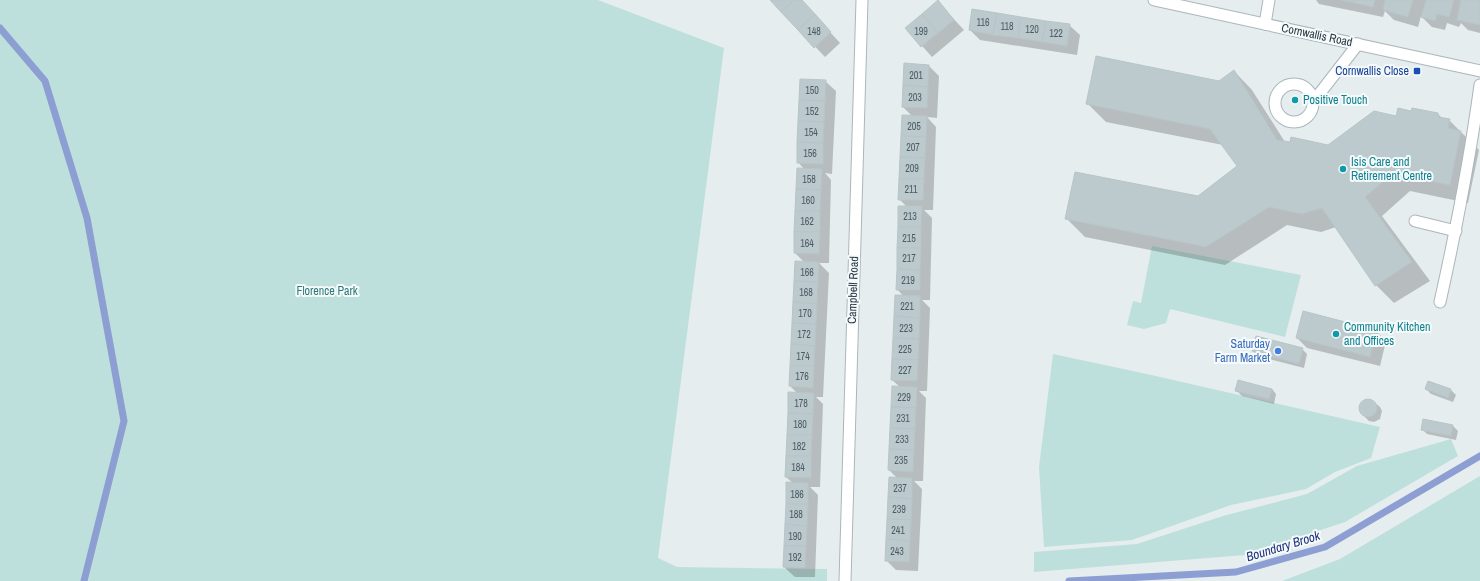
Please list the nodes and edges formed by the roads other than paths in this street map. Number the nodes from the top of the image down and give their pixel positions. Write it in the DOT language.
graph roads {
  1 [pos="862,0"];
  2 [pos="1154,0"];
  3 [pos="1269,0"];
  4 [pos="1265,24"];
  5 [pos="1358,44"];
  6 [pos="1480,71"];
  7 [pos="1480,85"];
  8 [pos="1312,102"];
  9 [pos="1415,221"];
  10 [pos="1456,231"];
  11 [pos="1440,302"];
  12 [pos="845,581"];
  1 -- 12 [label="street, Campbell Road"];
  2 -- 4 [label="street, Cornwallis Road"];
  3 -- 4 [label="street"];
  4 -- 5 [label="street, Cornwallis Road"];
  5 -- 6 [label="street, Cornwallis Road"];
  5 -- 8 [label="street"];
  7 -- 10 [label="street"];
  9 -- 10 [label="street"];
  10 -- 11 [label="street"];
}
